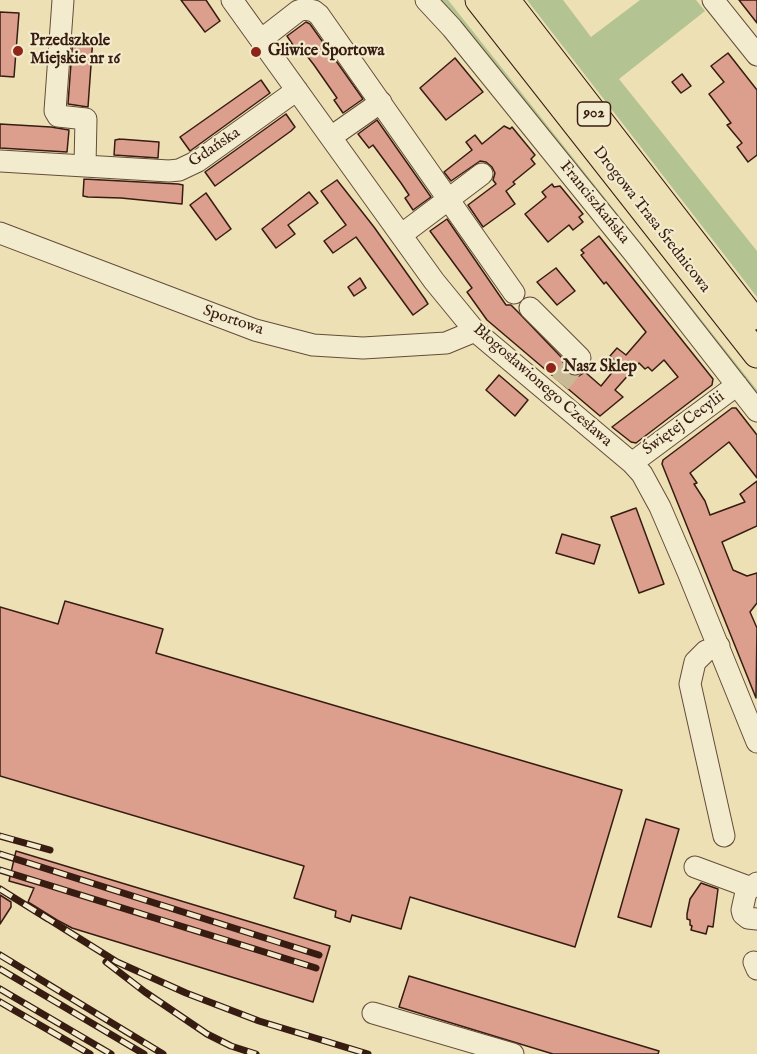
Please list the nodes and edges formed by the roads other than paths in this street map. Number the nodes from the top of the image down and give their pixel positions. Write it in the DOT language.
graph roads {
  1 [pos="63,0"];
  2 [pos="232,0"];
  3 [pos="426,0"];
  4 [pos="479,0"];
  5 [pos="506,0"];
  6 [pos="713,0"];
  7 [pos="262,39"];
  8 [pos="757,55"];
  9 [pos="297,90"];
  10 [pos="381,102"];
  11 [pos="331,137"];
  12 [pos="0,161"];
  13 [pos="85,165"];
  14 [pos="482,174"];
  15 [pos="448,199"];
  16 [pos="683,228"];
  17 [pos="0,233"];
  18 [pos="401,235"];
  19 [pos="514,293"];
  20 [pos="757,304"];
  21 [pos="530,308"];
  22 [pos="757,325"];
  23 [pos="475,331"];
  24 [pos="757,354"];
  25 [pos="575,364"];
  26 [pos="737,385"];
  27 [pos="757,411"];
  28 [pos="632,462"];
  29 [pos="719,646"];
  30 [pos="757,742"];
  31 [pos="724,836"];
  32 [pos="695,867"];
  33 [pos="753,885"];
  34 [pos="757,919"];
  35 [pos="373,1013"];
  36 [pos="513,1054"];
  1 -- 13 [label="street"];
  2 -- 7 [label="street, Błogosławionego Czesława"];
  3 -- 26 [label="street, Franciszkańska"];
  4 -- 24 [label="main road, Drogowa Trasa Średnicowa / 902"];
  5 -- 16 [label="main road, Drogowa Trasa Średnicowa / 902"];
  6 -- 8 [label="street"];
  7 -- 9 [label="street, Błogosławionego Czesława"];
  7 -- 10 [label="street"];
  9 -- 11 [label="street, Błogosławionego Czesława"];
  9 -- 13 [label="street, Gdańska"];
  10 -- 11 [label="street"];
  10 -- 15 [label="street"];
  11 -- 18 [label="street, Błogosławionego Czesława"];
  12 -- 13 [label="street"];
  14 -- 15 [label="street"];
  15 -- 18 [label="street"];
  15 -- 19 [label="street"];
  16 -- 20 [label="main road"];
  16 -- 22 [label="main road, Drogowa Trasa Średnicowa / 902"];
  17 -- 23 [label="street, Sportowa"];
  18 -- 23 [label="street, Błogosławionego Czesława"];
  21 -- 25 [label="street"];
  23 -- 28 [label="street, Błogosławionego Czesława"];
  26 -- 27 [label="street, Franciszkańska"];
  26 -- 28 [label="street, Świętej Cecylii"];
  28 -- 29 [label="street, Błogosławionego Czesława"];
  29 -- 30 [label="street, Błogosławionego Czesława"];
  29 -- 31 [label="street"];
  32 -- 33 [label="street"];
  33 -- 34 [label="street"];
  35 -- 36 [label="street"];
}
